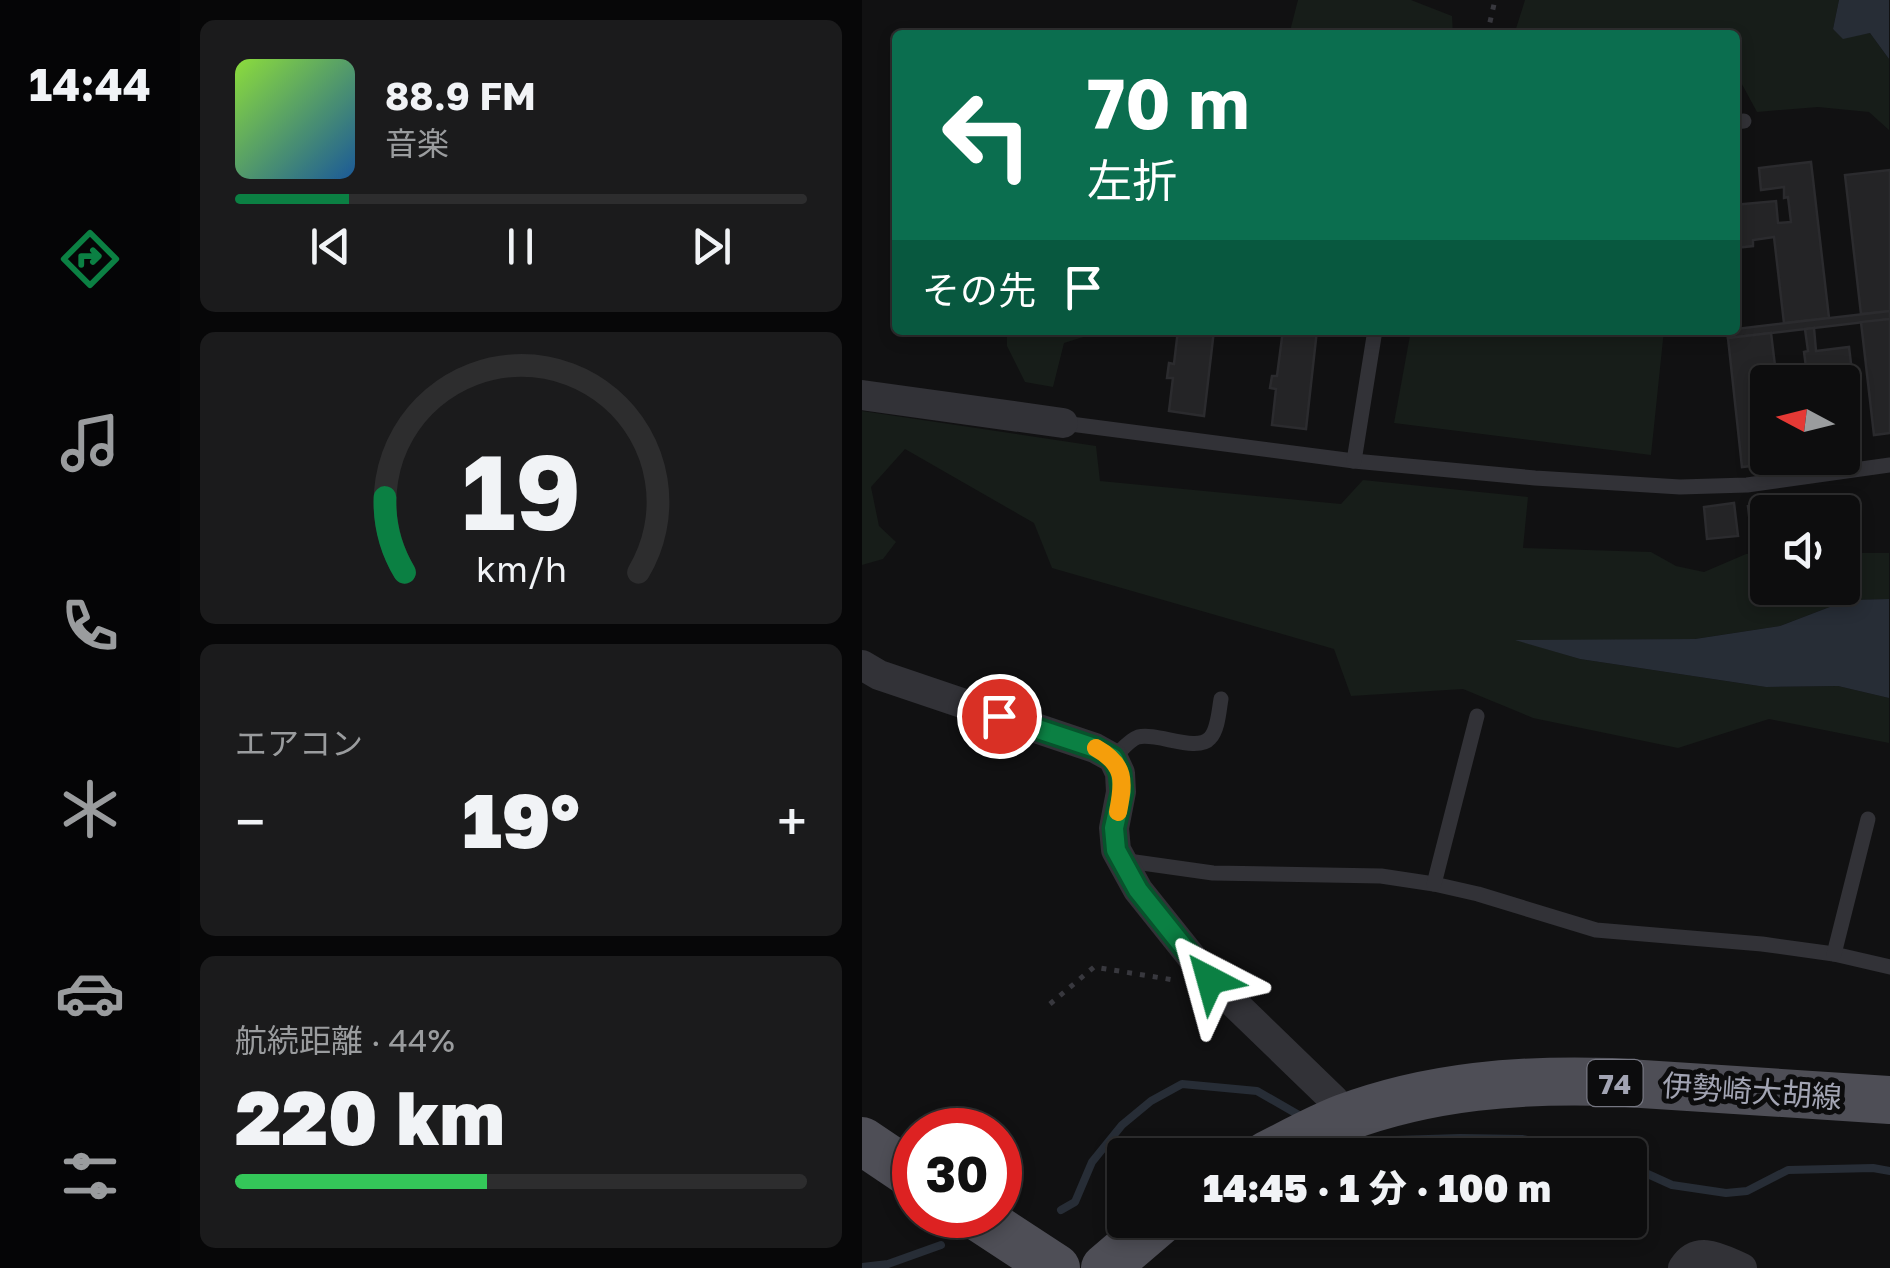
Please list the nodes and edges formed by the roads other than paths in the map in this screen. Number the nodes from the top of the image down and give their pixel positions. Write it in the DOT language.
graph roads {
  1 [pos="1374,335"];
  2 [pos="862,396"];
  3 [pos="1063,423"];
  4 [pos="1354,462"];
  5 [pos="1890,466"];
  6 [pos="862,665"];
  7 [pos="1221,699"];
  8 [pos="1477,716"];
  9 [pos="1113,758"];
  10 [pos="1868,820"];
  11 [pos="1121,860"];
  12 [pos="1434,884"];
  13 [pos="1834,954"];
  14 [pos="1890,966"];
  15 [pos="1890,1100"];
  16 [pos="1327,1135"];
  17 [pos="862,1141"];
  18 [pos="892,1161"];
  19 [pos="1010,1238"];
  20 [pos="1140,1238"];
  21 [pos="1056,1268"];
  22 [pos="1105,1268"];
  23 [pos="1684,1268"];
  24 [pos="1742,1268"];
  1 -- 4 [label="lane"];
  2 -- 3 [label="street"];
  3 -- 4 [label="lane"];
  4 -- 5 [label="lane"];
  6 -- 9 [label="street"];
  7 -- 9 [label="lane"];
  8 -- 12 [label="lane"];
  9 -- 11 [label="street"];
  10 -- 13 [label="lane"];
  11 -- 12 [label="lane"];
  11 -- 16 [label="street"];
  12 -- 13 [label="lane"];
  13 -- 14 [label="lane"];
  15 -- 16 [label="main road, 伊勢崎大胡線 / 74"];
  17 -- 18 [label="main road"];
  19 -- 21 [label="main road"];
  20 -- 22 [label="main road"];
  23 -- 24 [label="street"];
}
